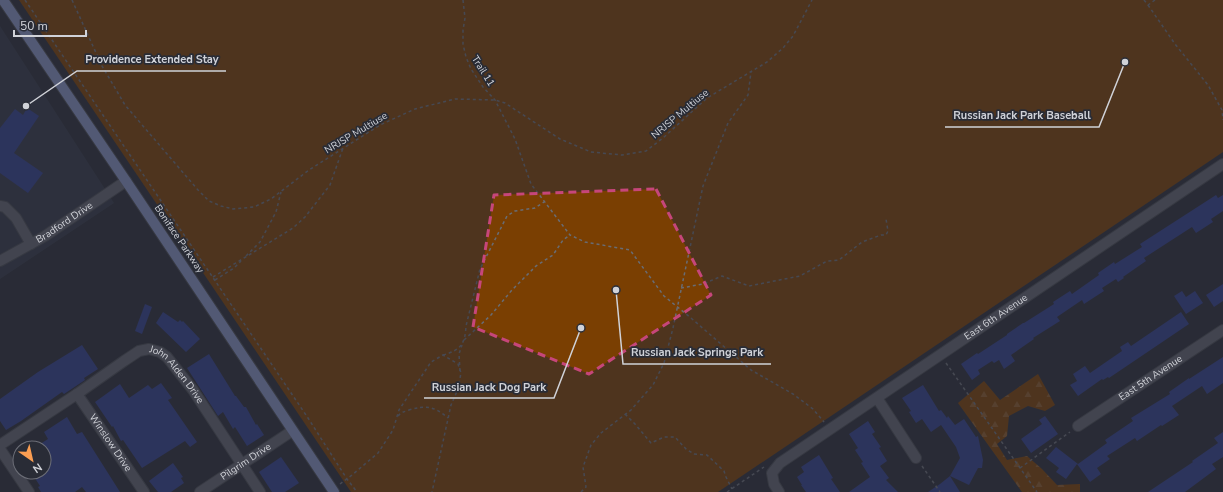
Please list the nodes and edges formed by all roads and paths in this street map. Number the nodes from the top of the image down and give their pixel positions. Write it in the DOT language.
graph roads {
  1 [pos="3,0"];
  2 [pos="25,0"];
  3 [pos="72,0"];
  4 [pos="463,0"];
  5 [pos="812,0"];
  6 [pos="1144,0"];
  7 [pos="1155,0"];
  8 [pos="1148,5"];
  9 [pos="750,72"];
  10 [pos="495,100"];
  11 [pos="1223,120"];
  12 [pos="343,148"];
  13 [pos="1223,164"];
  14 [pos="126,181"];
  15 [pos="282,191"];
  16 [pos="544,202"];
  17 [pos="0,206"];
  18 [pos="886,219"];
  19 [pos="570,235"];
  20 [pos="31,244"];
  21 [pos="243,258"];
  22 [pos="0,261"];
  23 [pos="213,277"];
  24 [pos="215,280"];
  25 [pos="681,288"];
  26 [pos="677,308"];
  27 [pos="1223,330"];
  28 [pos="463,341"];
  29 [pos="443,355"];
  30 [pos="941,355"];
  31 [pos="460,373"];
  32 [pos="77,394"];
  33 [pos="877,398"];
  34 [pos="625,414"];
  35 [pos="397,418"];
  36 [pos="448,418"];
  37 [pos="1078,426"];
  38 [pos="830,430"];
  39 [pos="292,431"];
  40 [pos="0,445"];
  41 [pos="0,449"];
  42 [pos="916,458"];
  43 [pos="241,464"];
  44 [pos="1020,468"];
  45 [pos="774,470"];
  46 [pos="347,479"];
  47 [pos="732,489"];
  48 [pos="333,491"];
  49 [pos="29,492"];
  50 [pos="144,492"];
  51 [pos="200,492"];
  52 [pos="260,492"];
  53 [pos="357,492"];
  54 [pos="432,492"];
  55 [pos="581,492"];
  56 [pos="727,492"];
  57 [pos="779,492"];
  58 [pos="940,492"];
  59 [pos="1037,492"];
  1 -- 14 [label="main road, Boniface Parkway"];
  2 -- 23 [label="path"];
  3 -- 15 [label="path, NRJSP Multiuse"];
  4 -- 10 [label="path, Trail 11"];
  5 -- 9 [label="path, NRJSP Multiuse"];
  6 -- 8 [label="path"];
  7 -- 8 [label="path"];
  8 -- 11 [label="path"];
  9 -- 10 [label="path, NRJSP Multiuse"];
  9 -- 25 [label="path"];
  10 -- 12 [label="path, NRJSP Multiuse"];
  10 -- 16 [label="path"];
  12 -- 15 [label="path, NRJSP Multiuse"];
  12 -- 21 [label="path"];
  13 -- 30 [label="street, East 6th Avenue"];
  14 -- 20 [label="street, Bradford Drive"];
  14 -- 39 [label="main road, Boniface Parkway"];
  15 -- 21 [label="path"];
  16 -- 19 [label="path"];
  16 -- 28 [label="path"];
  17 -- 20 [label="street"];
  18 -- 25 [label="path"];
  19 -- 26 [label="path"];
  19 -- 28 [label="path"];
  20 -- 22 [label="street, Bradford Drive"];
  21 -- 23 [label="path"];
  21 -- 24 [label="path"];
  23 -- 24 [label="path"];
  24 -- 46 [label="path"];
  25 -- 26 [label="path"];
  26 -- 34 [label="path"];
  26 -- 38 [label="path"];
  27 -- 37 [label="street, East 5th Avenue"];
  28 -- 29 [label="path"];
  28 -- 31 [label="path"];
  29 -- 31 [label="path"];
  29 -- 35 [label="path"];
  30 -- 33 [label="street, East 6th Avenue"];
  30 -- 44 [label="path"];
  31 -- 36 [label="path"];
  32 -- 40 [label="street, John Alden Drive"];
  32 -- 43 [label="street, John Alden Drive"];
  32 -- 50 [label="street, Winslow Drive"];
  33 -- 38 [label="street, East 6th Avenue"];
  33 -- 42 [label="street"];
  34 -- 47 [label="path"];
  34 -- 55 [label="path"];
  35 -- 36 [label="path"];
  35 -- 46 [label="path"];
  36 -- 54 [label="path"];
  37 -- 44 [label="path"];
  38 -- 45 [label="street, East 6th Avenue"];
  39 -- 43 [label="street, Pilgrim Drive"];
  39 -- 48 [label="main road, Boniface Parkway"];
  41 -- 49 [label="street"];
  42 -- 58 [label="path"];
  43 -- 51 [label="street, Pilgrim Drive"];
  43 -- 52 [label="street, John Alden Drive"];
  44 -- 59 [label="path"];
  45 -- 47 [label="path"];
  45 -- 57 [label="street"];
  46 -- 48 [label="path"];
  46 -- 53 [label="path"];
  47 -- 56 [label="path"];
}
